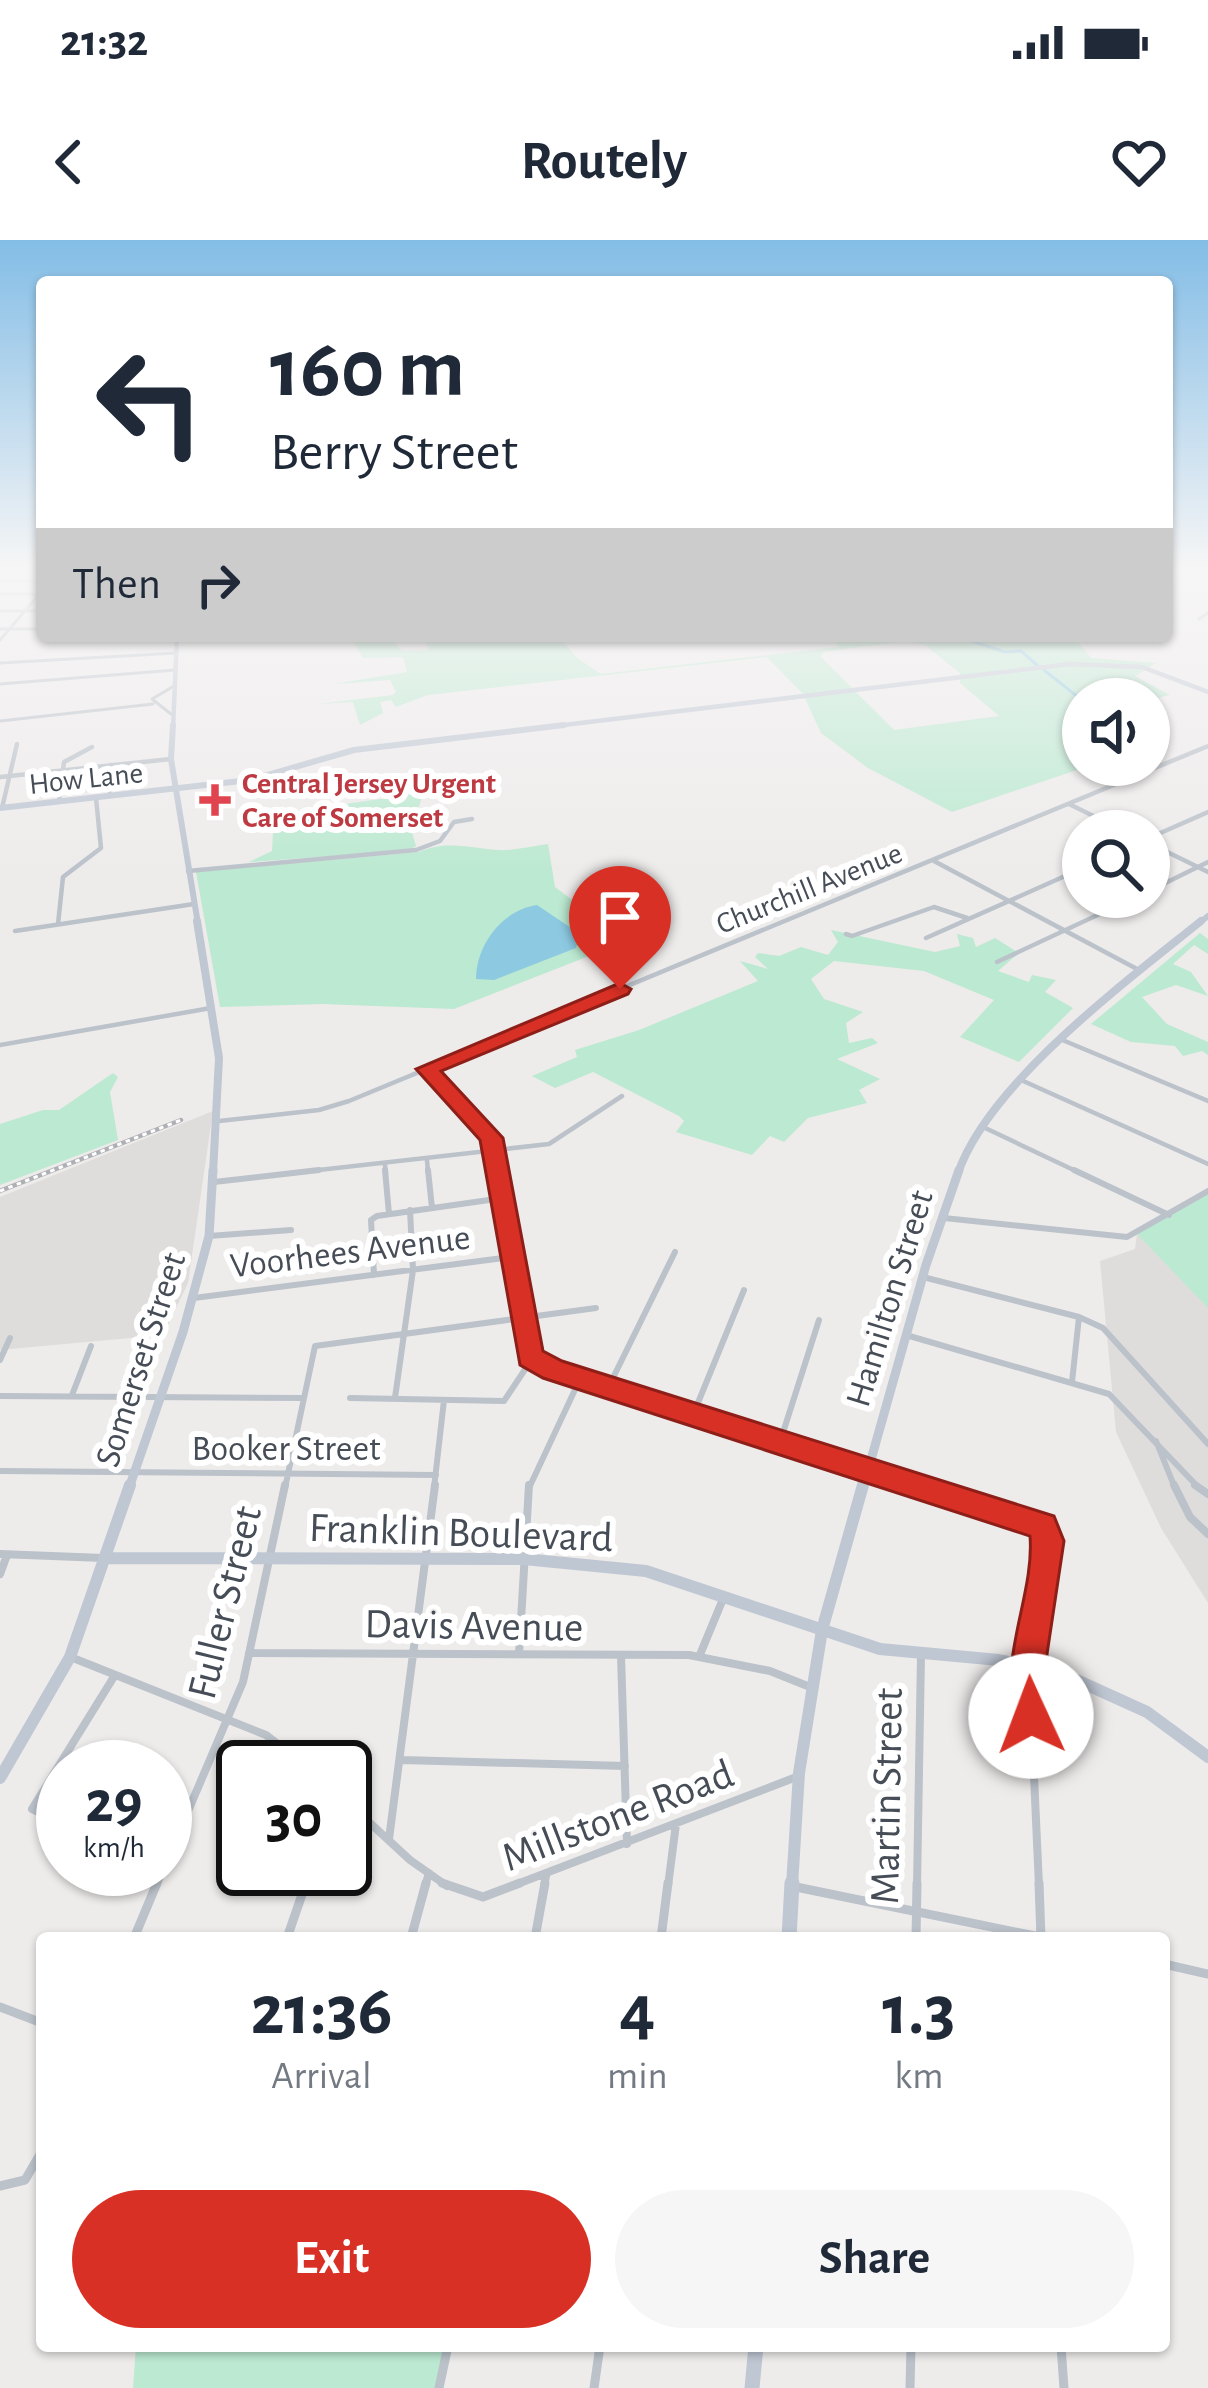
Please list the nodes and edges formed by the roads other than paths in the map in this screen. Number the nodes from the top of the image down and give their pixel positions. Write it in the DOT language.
graph roads {
  1 [pos="159,671"];
  2 [pos="175,671"];
  3 [pos="1010,671"];
  4 [pos="1159,671"];
  5 [pos="0,684"];
  6 [pos="174,686"];
  7 [pos="1208,692"];
  8 [pos="153,704"];
  9 [pos="172,714"];
  10 [pos="0,722"];
  11 [pos="17,744"];
  12 [pos="92,747"];
  13 [pos="1206,748"];
  14 [pos="171,759"];
  15 [pos="111,765"];
  16 [pos="62,771"];
  17 [pos="9,776"];
  18 [pos="0,777"];
  19 [pos="177,790"];
  20 [pos="110,796"];
  21 [pos="96,798"];
  22 [pos="58,802"];
  23 [pos="1069,804"];
  24 [pos="1,808"];
  25 [pos="1081,810"];
  26 [pos="1208,812"];
  27 [pos="472,819"];
  28 [pos="1170,831"];
  29 [pos="1170,852"];
  30 [pos="933,860"];
  31 [pos="1208,862"];
  32 [pos="1198,867"];
  33 [pos="188,871"];
  34 [pos="1208,872"];
  35 [pos="1062,877"];
  36 [pos="1170,881"];
  37 [pos="1007,901"];
  38 [pos="194,904"];
  39 [pos="1208,916"];
  40 [pos="1091,918"];
  41 [pos="968,919"];
  42 [pos="58,924"];
  43 [pos="16,931"];
  44 [pos="1061,932"];
  45 [pos="847,934"];
  46 [pos="926,938"];
  47 [pos="997,962"];
  48 [pos="1137,969"];
  49 [pos="212,1008"];
  50 [pos="1060,1039"];
  51 [pos="0,1045"];
  52 [pos="427,1069"];
  53 [pos="1021,1080"];
  54 [pos="622,1096"];
  55 [pos="1208,1101"];
  56 [pos="219,1120"];
  57 [pos="980,1125"];
  58 [pos="494,1151"];
  59 [pos="427,1160"];
  60 [pos="1208,1164"];
  61 [pos="385,1165"];
  62 [pos="210,1183"];
  63 [pos="1208,1191"];
  64 [pos="503,1198"];
  65 [pos="432,1208"];
  66 [pos="410,1210"];
  67 [pos="389,1214"];
  68 [pos="1169,1215"];
  69 [pos="941,1217"];
  70 [pos="290,1230"];
  71 [pos="209,1236"];
  72 [pos="676,1252"];
  73 [pos="512,1256"];
  74 [pos="413,1270"];
  75 [pos="374,1275"];
  76 [pos="922,1277"];
  77 [pos="744,1290"];
  78 [pos="194,1298"];
  79 [pos="596,1308"];
  80 [pos="522,1317"];
  81 [pos="1078,1317"];
  82 [pos="819,1320"];
  83 [pos="403,1333"];
  84 [pos="906,1335"];
  85 [pos="10,1339"];
  86 [pos="91,1346"];
  87 [pos="532,1359"];
  88 [pos="0,1360"];
  89 [pos="580,1378"];
  90 [pos="1072,1382"];
  91 [pos="608,1388"];
  92 [pos="72,1395"];
  93 [pos="0,1396"];
  94 [pos="161,1398"];
  95 [pos="304,1398"];
  96 [pos="350,1398"];
  97 [pos="395,1399"];
  98 [pos="444,1400"];
  99 [pos="693,1415"];
  100 [pos="1152,1432"];
  101 [pos="780,1442"];
  102 [pos="1208,1444"];
  103 [pos="868,1469"];
  104 [pos="0,1471"];
  105 [pos="135,1474"];
  106 [pos="289,1474"];
  107 [pos="436,1475"];
  108 [pos="1208,1494"];
  109 [pos="1208,1534"];
  110 [pos="4,1554"];
  111 [pos="106,1558"];
  112 [pos="270,1558"];
  113 [pos="524,1559"];
  114 [pos="427,1560"];
  115 [pos="0,1574"];
  116 [pos="724,1596"];
  117 [pos="822,1630"];
  118 [pos="416,1652"];
  119 [pos="249,1654"];
  120 [pos="519,1654"];
  121 [pos="622,1655"];
  122 [pos="921,1655"];
  123 [pos="70,1657"];
  124 [pos="699,1657"];
  125 [pos="1029,1666"];
  126 [pos="115,1675"];
  127 [pos="810,1687"];
  128 [pos="229,1719"];
  129 [pos="75,1740"];
  130 [pos="272,1740"];
  131 [pos="1208,1756"];
  132 [pos="402,1760"];
  133 [pos="625,1766"];
  134 [pos="799,1777"];
  135 [pos="0,1778"];
  136 [pos="192,1803"];
  137 [pos="372,1824"];
  138 [pos="676,1824"];
  139 [pos="389,1839"];
  140 [pos="627,1844"];
  141 [pos="429,1873"];
  142 [pos="546,1876"];
  143 [pos="793,1886"];
  144 [pos="151,1896"];
  145 [pos="301,1896"];
  146 [pos="916,1912"];
  147 [pos="136,1932"];
  148 [pos="289,1932"];
  149 [pos="413,1932"];
  150 [pos="536,1932"];
  151 [pos="662,1932"];
  152 [pos="789,1932"];
  153 [pos="916,1932"];
  154 [pos="1013,1932"];
  155 [pos="1042,1932"];
  156 [pos="1170,1965"];
  157 [pos="1208,1974"];
  158 [pos="0,2007"];
  159 [pos="36,2021"];
  160 [pos="36,2161"];
  161 [pos="0,2186"];
  162 [pos="447,2352"];
  163 [pos="599,2352"];
  164 [pos="755,2352"];
  165 [pos="911,2352"];
  166 [pos="1061,2352"];
  167 [pos="439,2388"];
  168 [pos="594,2388"];
  169 [pos="752,2388"];
  170 [pos="910,2388"];
  171 [pos="1064,2388"];
  1 -- 5 [label="street"];
  2 -- 6 [label="main road, Somerset Street"];
  3 -- 19 [label="main road, How Lane"];
  4 -- 7 [label="main road, How Lane"];
  6 -- 8 [label="street"];
  6 -- 9 [label="main road, Somerset Street"];
  8 -- 9 [label="street"];
  8 -- 10 [label="street"];
  9 -- 14 [label="main road, Somerset Street"];
  11 -- 17 [label="street"];
  12 -- 16 [label="street"];
  13 -- 23 [label="street, Churchill Avenue"];
  14 -- 15 [label="street"];
  14 -- 19 [label="main road, Somerset Street"];
  15 -- 16 [label="street"];
  15 -- 20 [label="street"];
  16 -- 17 [label="street"];
  16 -- 22 [label="street"];
  17 -- 18 [label="street"];
  17 -- 24 [label="street"];
  19 -- 20 [label="main road, How Lane"];
  19 -- 33 [label="main road, Somerset Street"];
  20 -- 21 [label="main road, How Lane"];
  21 -- 22 [label="main road, How Lane"];
  21 -- 42 [label="street"];
  22 -- 24 [label="main road, How Lane"];
  23 -- 25 [label="street"];
  23 -- 30 [label="street, Churchill Avenue"];
  26 -- 28 [label="street"];
  27 -- 33 [label="street"];
  29 -- 32 [label="street"];
  30 -- 37 [label="street"];
  30 -- 52 [label="street, Churchill Avenue"];
  31 -- 32 [label="street"];
  32 -- 34 [label="street"];
  32 -- 36 [label="street"];
  33 -- 38 [label="main road, Somerset Street"];
  35 -- 37 [label="street"];
  37 -- 41 [label="street"];
  37 -- 44 [label="street"];
  38 -- 42 [label="street"];
  38 -- 49 [label="main road, Somerset Street"];
  39 -- 48 [label="main road, Hamilton Street"];
  40 -- 44 [label="street"];
  41 -- 45 [label="street"];
  41 -- 46 [label="street"];
  42 -- 43 [label="street"];
  44 -- 47 [label="street"];
  44 -- 48 [label="street"];
  48 -- 50 [label="main road, Hamilton Street"];
  49 -- 51 [label="street"];
  49 -- 56 [label="main road, Somerset Street"];
  50 -- 53 [label="main road, Hamilton Street"];
  50 -- 55 [label="street"];
  52 -- 56 [label="street, Churchill Avenue"];
  52 -- 58 [label="street"];
  53 -- 57 [label="main road, Hamilton Street"];
  53 -- 60 [label="street"];
  54 -- 58 [label="street"];
  56 -- 62 [label="main road, Somerset Street"];
  57 -- 68 [label="street"];
  57 -- 69 [label="main road, Hamilton Street"];
  58 -- 59 [label="street"];
  58 -- 64 [label="street"];
  59 -- 61 [label="street"];
  59 -- 65 [label="street"];
  61 -- 62 [label="street"];
  61 -- 67 [label="street"];
  62 -- 71 [label="main road, Somerset Street"];
  63 -- 68 [label="street"];
  64 -- 65 [label="street"];
  64 -- 73 [label="street"];
  65 -- 66 [label="street"];
  66 -- 67 [label="street"];
  66 -- 74 [label="street"];
  67 -- 75 [label="street"];
  68 -- 69 [label="street"];
  69 -- 76 [label="main road, Hamilton Street"];
  70 -- 71 [label="street"];
  71 -- 78 [label="main road, Somerset Street"];
  72 -- 91 [label="street"];
  73 -- 74 [label="street, Voorhees Avenue"];
  73 -- 80 [label="street"];
  74 -- 75 [label="street, Voorhees Avenue"];
  74 -- 83 [label="street"];
  75 -- 78 [label="street, Voorhees Avenue"];
  76 -- 81 [label="street"];
  76 -- 84 [label="main road, Hamilton Street"];
  77 -- 99 [label="street"];
  78 -- 94 [label="main road, Somerset Street"];
  79 -- 80 [label="street"];
  80 -- 83 [label="street"];
  80 -- 87 [label="street"];
  81 -- 90 [label="street"];
  81 -- 102 [label="street"];
  82 -- 101 [label="street"];
  83 -- 95 [label="street, Fuller Street"];
  83 -- 97 [label="street"];
  84 -- 90 [label="street"];
  84 -- 103 [label="main road, Hamilton Street"];
  85 -- 88 [label="street"];
  86 -- 92 [label="street"];
  87 -- 89 [label="street"];
  87 -- 98 [label="street"];
  89 -- 91 [label="street"];
  89 -- 113 [label="street"];
  90 -- 100 [label="street"];
  91 -- 99 [label="street"];
  92 -- 93 [label="street"];
  92 -- 94 [label="street"];
  94 -- 95 [label="street"];
  94 -- 105 [label="main road, Somerset Street"];
  95 -- 106 [label="street, Fuller Street"];
  96 -- 97 [label="street"];
  97 -- 98 [label="street"];
  98 -- 107 [label="street"];
  99 -- 101 [label="street"];
  100 -- 108 [label="street"];
  100 -- 109 [label="street"];
  101 -- 103 [label="street"];
  103 -- 117 [label="main road, Hamilton Street"];
  103 -- 125 [label="street"];
  104 -- 105 [label="street, Booker Street"];
  105 -- 106 [label="street, Booker Street"];
  105 -- 111 [label="main road, Somerset Street"];
  106 -- 107 [label="street, Booker Street"];
  106 -- 112 [label="street, Fuller Street"];
  107 -- 114 [label="street"];
  110 -- 111 [label="street"];
  110 -- 115 [label="street"];
  111 -- 112 [label="main road, Franklin Boulevard"];
  111 -- 123 [label="main road, Somerset Street"];
  112 -- 114 [label="main road, Franklin Boulevard"];
  112 -- 119 [label="street, Fuller Street"];
  113 -- 114 [label="main road, Franklin Boulevard"];
  113 -- 116 [label="main road, Franklin Boulevard"];
  113 -- 120 [label="street"];
  114 -- 118 [label="street"];
  116 -- 117 [label="main road, Franklin Boulevard"];
  116 -- 124 [label="street"];
  117 -- 122 [label="main road, Franklin Boulevard"];
  117 -- 127 [label="main road, Hamilton Street"];
  118 -- 119 [label="street, Davis Avenue"];
  118 -- 120 [label="street, Davis Avenue"];
  118 -- 132 [label="street"];
  119 -- 128 [label="street, Fuller Street"];
  120 -- 121 [label="street, Davis Avenue"];
  121 -- 124 [label="street, Davis Avenue"];
  121 -- 133 [label="street"];
  122 -- 125 [label="main road, Franklin Boulevard"];
  122 -- 146 [label="street, Martin Street"];
  123 -- 126 [label="street"];
  123 -- 135 [label="main road, Somerset Street"];
  124 -- 127 [label="street, Davis Avenue"];
  125 -- 131 [label="main road, Franklin Boulevard"];
  125 -- 155 [label="street"];
  126 -- 128 [label="street"];
  126 -- 129 [label="street"];
  127 -- 134 [label="main road, Hamilton Street"];
  128 -- 130 [label="street"];
  128 -- 136 [label="street, Fuller Street"];
  132 -- 133 [label="street"];
  132 -- 139 [label="street"];
  133 -- 140 [label="street"];
  134 -- 138 [label="street, Millstone Road"];
  134 -- 143 [label="main road, Hamilton Street"];
  137 -- 139 [label="street, Millstone Road"];
  138 -- 140 [label="street, Millstone Road"];
  138 -- 151 [label="street"];
  139 -- 141 [label="street, Millstone Road"];
  140 -- 142 [label="street, Millstone Road"];
  141 -- 142 [label="street, Millstone Road"];
  141 -- 149 [label="street"];
  142 -- 150 [label="street"];
  143 -- 146 [label="street"];
  143 -- 152 [label="main road, Hamilton Street"];
  144 -- 147 [label="street, Fuller Street"];
  145 -- 148 [label="street"];
  146 -- 153 [label="street, Martin Street"];
  146 -- 154 [label="street"];
  156 -- 157 [label="street"];
  158 -- 159 [label="street"];
  160 -- 161 [label="street"];
  162 -- 167 [label="street"];
  163 -- 168 [label="street"];
  164 -- 169 [label="main road"];
  165 -- 170 [label="street"];
  166 -- 171 [label="street"];
}
